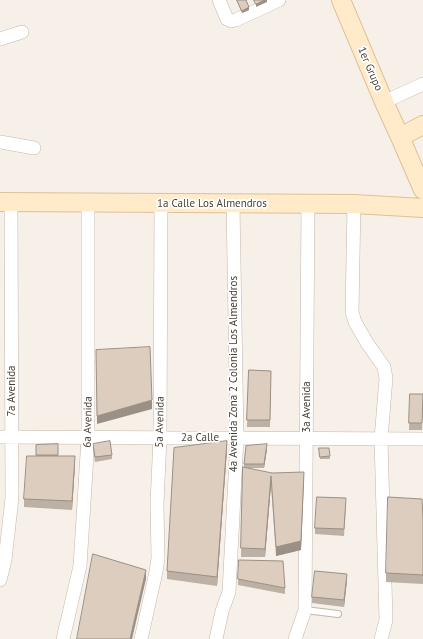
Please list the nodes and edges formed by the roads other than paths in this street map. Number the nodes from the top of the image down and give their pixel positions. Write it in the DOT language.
graph roads {
  1 [pos="218,0"];
  2 [pos="279,0"];
  3 [pos="341,0"];
  4 [pos="22,32"];
  5 [pos="0,39"];
  6 [pos="423,84"];
  7 [pos="384,102"];
  8 [pos="423,126"];
  9 [pos="400,137"];
  10 [pos="0,142"];
  11 [pos="34,148"];
  12 [pos="423,190"];
  13 [pos="5,202"];
  14 [pos="88,203"];
  15 [pos="161,203"];
  16 [pos="233,204"];
  17 [pos="308,204"];
  18 [pos="354,204"];
  19 [pos="423,208"];
  20 [pos="6,437"];
  21 [pos="88,438"];
  22 [pos="160,438"];
  23 [pos="237,438"];
  24 [pos="307,438"];
  25 [pos="381,439"];
  26 [pos="423,439"];
  27 [pos="0,580"];
  28 [pos="305,610"];
  29 [pos="338,614"];
  30 [pos="63,639"];
  31 [pos="141,639"];
  32 [pos="216,639"];
  33 [pos="295,639"];
  34 [pos="381,639"];
  1 -- 2 [label="street"];
  3 -- 7 [label="street, 1er Grupo"];
  4 -- 5 [label="street"];
  6 -- 7 [label="street"];
  7 -- 9 [label="street, 1er Grupo"];
  8 -- 9 [label="street"];
  9 -- 12 [label="street, 1er Grupo"];
  10 -- 11 [label="street"];
  13 -- 14 [label="street, 1a Calle Los Almendros"];
  13 -- 20 [label="street, 7a Avenida"];
  14 -- 15 [label="street, 1a Calle Los Almendros"];
  14 -- 21 [label="street, 6a Avenida"];
  15 -- 16 [label="street, 1a Calle Los Almendros"];
  15 -- 22 [label="street, 5a Avenida"];
  16 -- 17 [label="street, 1a Calle Los Almendros"];
  16 -- 23 [label="street, 4a Avenida Zona 2 Colonia Los Almendros"];
  17 -- 18 [label="street, 1a Calle Los Almendros"];
  17 -- 24 [label="street, 3a Avenida"];
  18 -- 19 [label="street, 1a Calle Los Almendros"];
  18 -- 25 [label="street"];
  20 -- 21 [label="street, 2a Calle"];
  20 -- 27 [label="street, 7a Avenida"];
  21 -- 22 [label="street, 2a Calle"];
  21 -- 30 [label="street, 6a Avenida"];
  22 -- 23 [label="street, 2a Calle"];
  22 -- 31 [label="street, 5a Avenida"];
  23 -- 24 [label="street, 2a Calle"];
  23 -- 32 [label="street, 4a Avenida Zona 2 Colonia Los Almendros"];
  24 -- 25 [label="street, 2a Calle"];
  24 -- 28 [label="street, 3a Avenida"];
  25 -- 26 [label="street, 2a Calle"];
  25 -- 34 [label="street"];
  28 -- 29 [label="lane"];
  28 -- 33 [label="street, 3a Avenida"];
}
